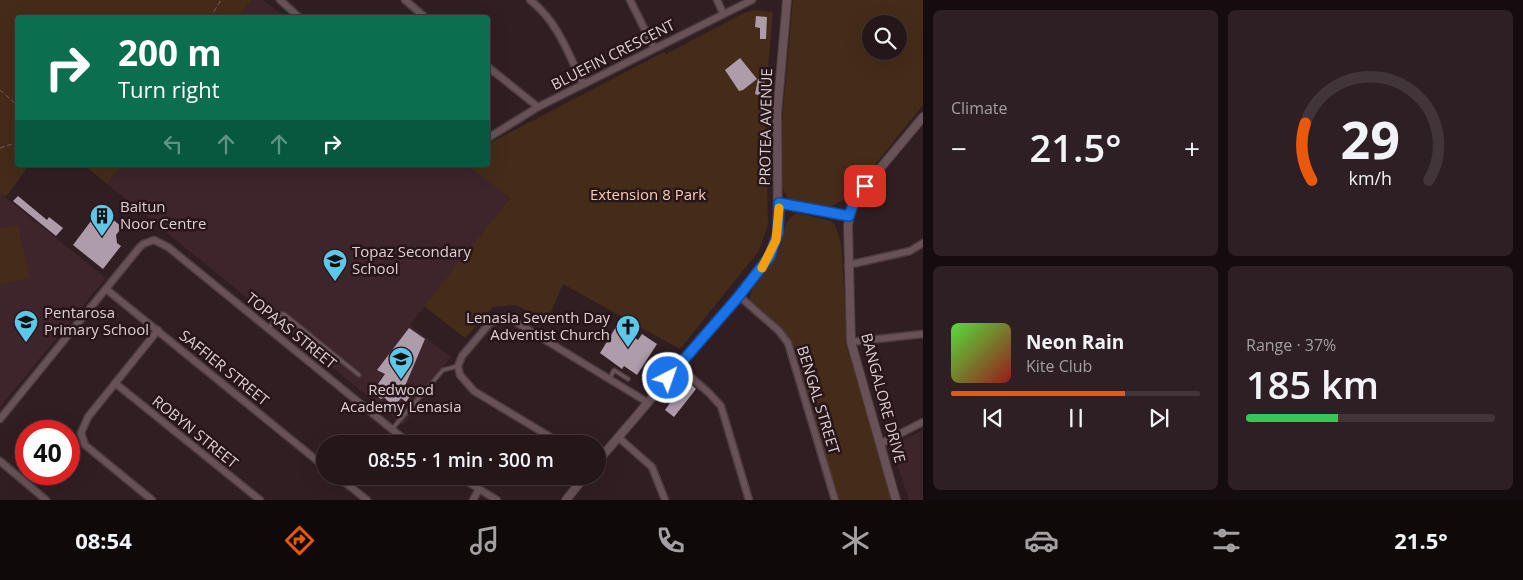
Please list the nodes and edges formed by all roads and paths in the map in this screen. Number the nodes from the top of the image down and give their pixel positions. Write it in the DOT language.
graph roads {
  1 [pos="221,0"];
  2 [pos="280,0"];
  3 [pos="405,0"];
  4 [pos="530,0"];
  5 [pos="630,0"];
  6 [pos="717,0"];
  7 [pos="752,0"];
  8 [pos="785,0"];
  9 [pos="723,13"];
  10 [pos="212,15"];
  11 [pos="297,15"];
  12 [pos="422,15"];
  13 [pos="654,48"];
  14 [pos="490,69"];
  15 [pos="583,84"];
  16 [pos="0,90"];
  17 [pos="15,103"];
  18 [pos="538,107"];
  19 [pos="923,117"];
  20 [pos="490,137"];
  21 [pos="15,143"];
  22 [pos="0,148"];
  23 [pos="779,203"];
  24 [pos="849,216"];
  25 [pos="923,243"];
  26 [pos="848,265"];
  27 [pos="106,289"];
  28 [pos="739,296"];
  29 [pos="269,328"];
  30 [pos="158,330"];
  31 [pos="923,334"];
  32 [pos="851,342"];
  33 [pos="458,366"];
  34 [pos="678,366"];
  35 [pos="359,376"];
  36 [pos="610,379"];
  37 [pos="628,379"];
  38 [pos="115,384"];
  39 [pos="647,402"];
  40 [pos="0,419"];
  41 [pos="923,422"];
  42 [pos="392,429"];
  43 [pos="399,435"];
  44 [pos="547,435"];
  45 [pos="618,437"];
  46 [pos="880,444"];
  47 [pos="606,451"];
  48 [pos="316,460"];
  49 [pos="0,461"];
  50 [pos="348,485"];
  51 [pos="473,485"];
  52 [pos="578,485"];
  53 [pos="479,489"];
  54 [pos="46,500"];
  55 [pos="152,500"];
  56 [pos="260,500"];
  57 [pos="367,500"];
  58 [pos="473,500"];
  59 [pos="497,500"];
  60 [pos="566,500"];
  61 [pos="665,500"];
  62 [pos="749,500"];
  63 [pos="835,500"];
  64 [pos="896,500"];
  1 -- 10 [label="path"];
  2 -- 11 [label="street"];
  3 -- 12 [label="street"];
  4 -- 15 [label="street"];
  5 -- 13 [label="street"];
  6 -- 9 [label="street"];
  7 -- 9 [label="street, BLUEFIN CRESCENT"];
  8 -- 23 [label="street, PROTEA AVENUE"];
  9 -- 13 [label="street, BLUEFIN CRESCENT"];
  13 -- 15 [label="street, BLUEFIN CRESCENT"];
  14 -- 18 [label="street"];
  15 -- 18 [label="street, BLUEFIN CRESCENT"];
  16 -- 17 [label="path"];
  18 -- 20 [label="street, BLUEFIN CRESCENT"];
  19 -- 24 [label="street, BANGALORE DRIVE"];
  21 -- 22 [label="path"];
  23 -- 24 [label="street"];
  23 -- 28 [label="street, PROTEA AVENUE"];
  24 -- 26 [label="street, BANGALORE DRIVE"];
  25 -- 26 [label="street"];
  26 -- 32 [label="street, BANGALORE DRIVE"];
  27 -- 29 [label="street, TOPAAS STREET"];
  27 -- 30 [label="street, SAFFIER STREET"];
  27 -- 40 [label="street"];
  28 -- 34 [label="street, PROTEA AVENUE"];
  28 -- 63 [label="street, BENGAL STREET"];
  29 -- 35 [label="lane"];
  29 -- 42 [label="street, TOPAAS STREET"];
  30 -- 38 [label="street"];
  30 -- 48 [label="street, SAFFIER STREET"];
  31 -- 32 [label="street"];
  32 -- 46 [label="street, BANGALORE DRIVE"];
  33 -- 36 [label="street"];
  33 -- 42 [label="lane"];
  33 -- 44 [label="street"];
  34 -- 39 [label="street, PROTEA AVENUE"];
  34 -- 62 [label="street"];
  36 -- 37 [label="lane"];
  36 -- 39 [label="street"];
  38 -- 55 [label="street"];
  38 -- 56 [label="street, ROBYN STREET"];
  39 -- 45 [label="street, PROTEA AVENUE"];
  41 -- 46 [label="street"];
  42 -- 43 [label="street, TOPAAS STREET"];
  45 -- 47 [label="street, PROTEA AVENUE"];
  45 -- 61 [label="street"];
  46 -- 64 [label="street, BANGALORE DRIVE"];
  49 -- 54 [label="street"];
  50 -- 57 [label="street"];
  51 -- 53 [label="street"];
  52 -- 60 [label="street"];
  53 -- 58 [label="street"];
  53 -- 59 [label="street"];
}
